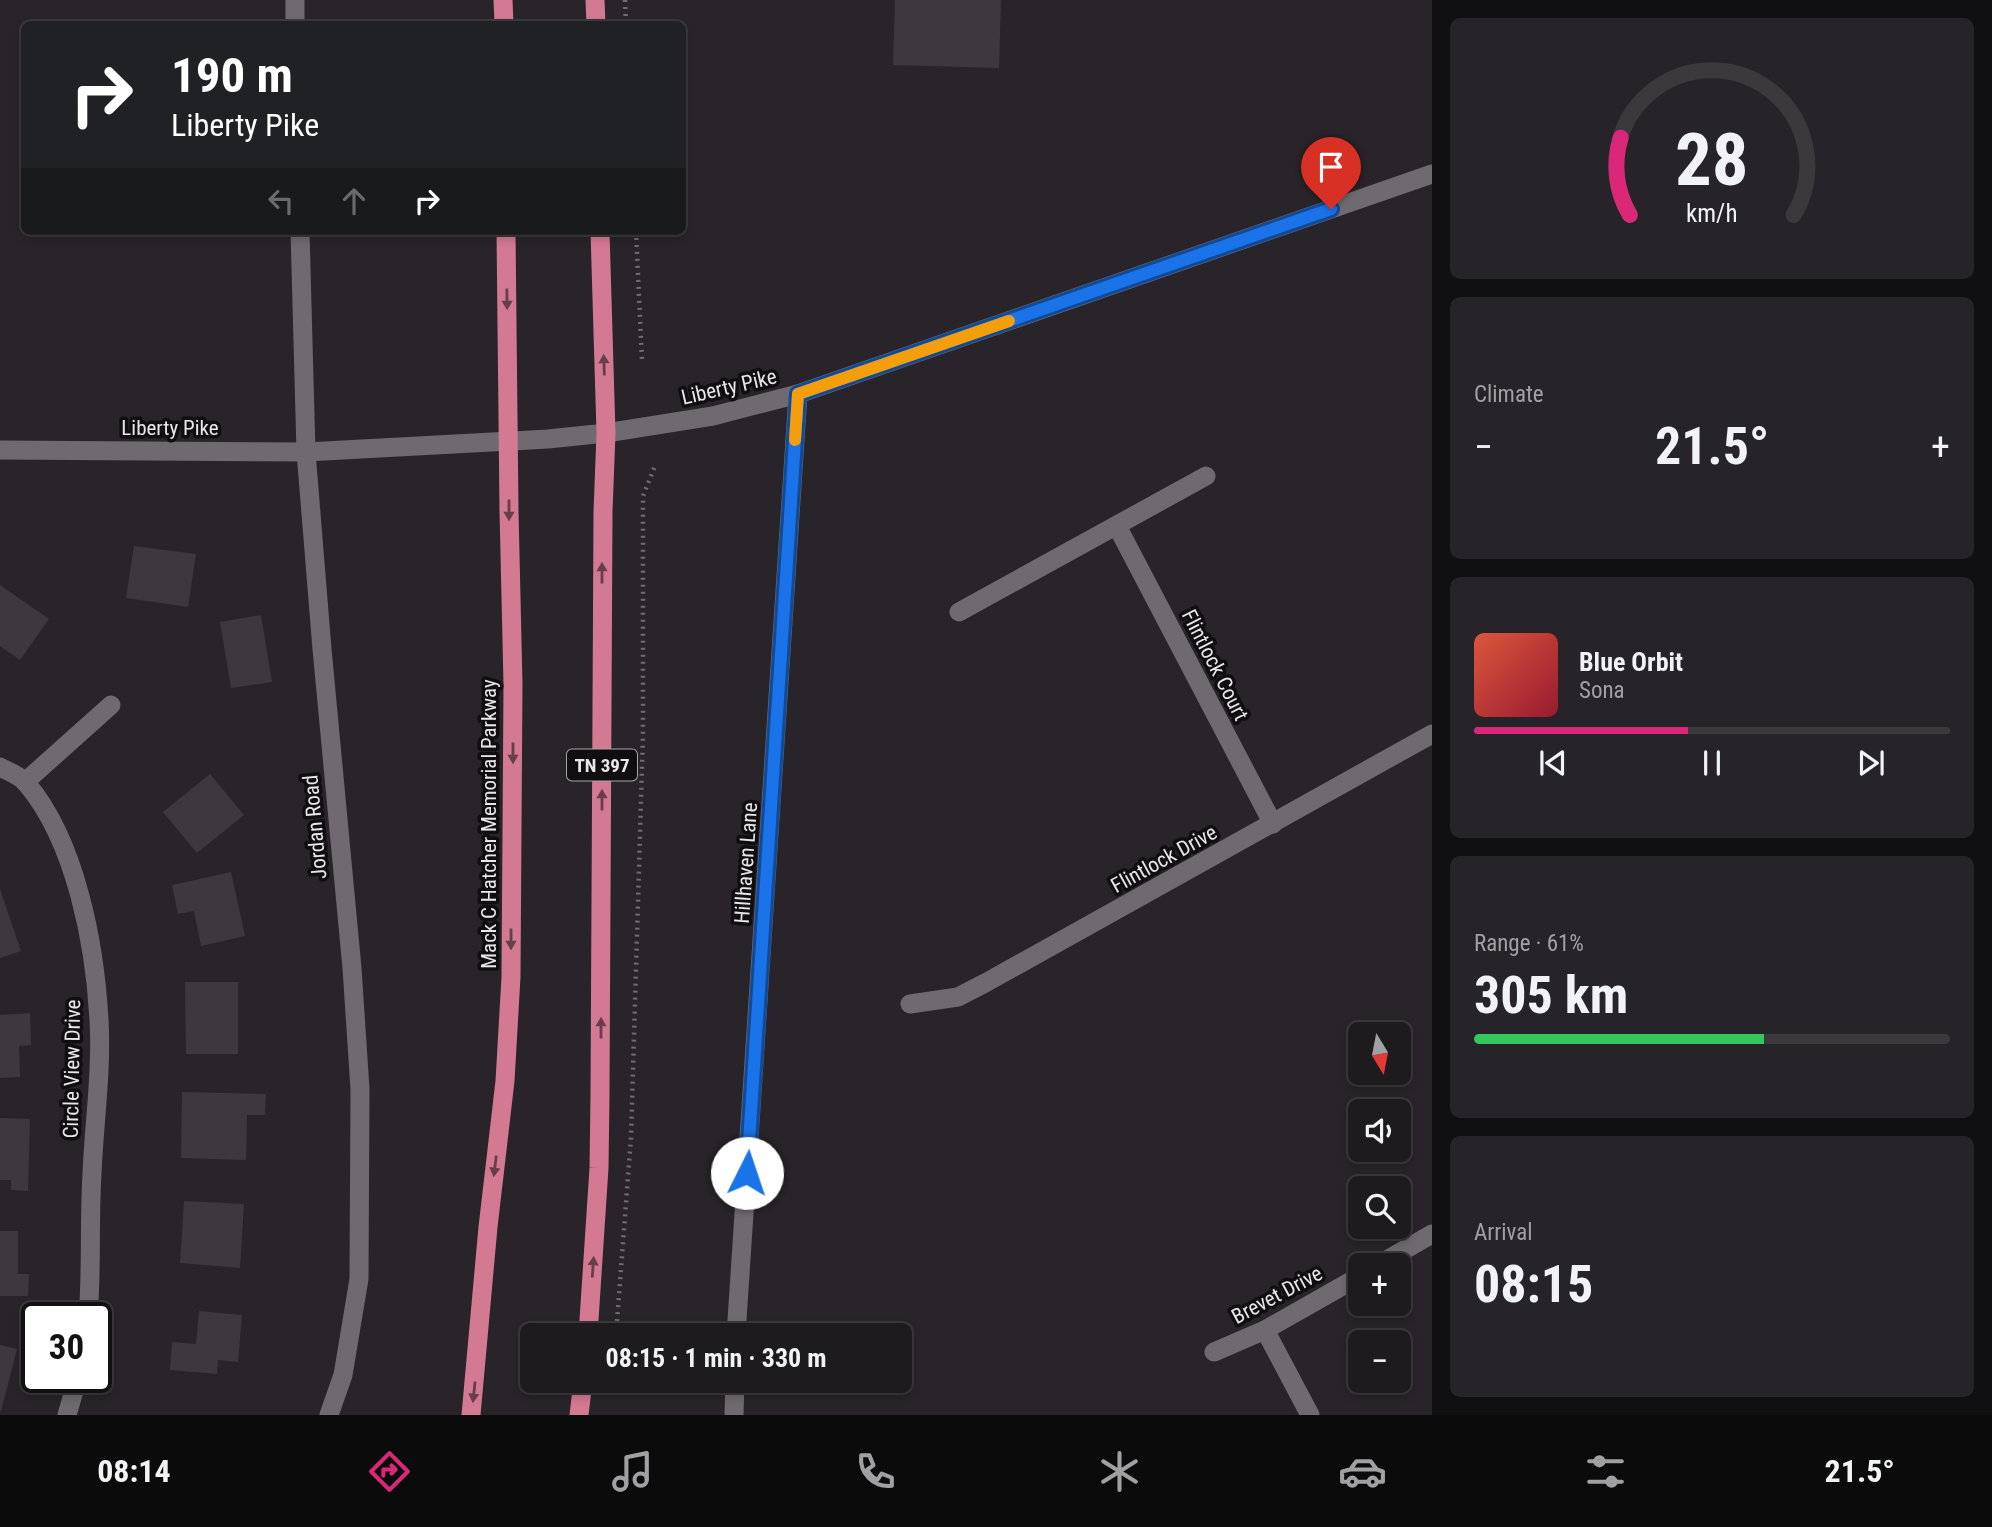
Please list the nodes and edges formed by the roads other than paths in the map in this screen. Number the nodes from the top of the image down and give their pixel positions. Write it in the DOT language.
graph roads {
  1 [pos="295,0"];
  2 [pos="503,0"];
  3 [pos="596,0"];
  4 [pos="295,21"];
  5 [pos="503,21"];
  6 [pos="596,21"];
  7 [pos="1432,174"];
  8 [pos="300,235"];
  9 [pos="506,235"];
  10 [pos="600,235"];
  11 [pos="798,394"];
  12 [pos="606,433"];
  13 [pos="509,442"];
  14 [pos="0,450"];
  15 [pos="306,452"];
  16 [pos="1206,476"];
  17 [pos="1117,526"];
  18 [pos="959,612"];
  19 [pos="111,705"];
  20 [pos="1432,734"];
  21 [pos="0,767"];
  22 [pos="25,782"];
  23 [pos="1273,824"];
  24 [pos="910,1004"];
  25 [pos="1432,1234"];
  26 [pos="1399,1253"];
  27 [pos="1348,1283"];
  28 [pos="89,1302"];
  29 [pos="589,1323"];
  30 [pos="737,1323"];
  31 [pos="1265,1331"];
  32 [pos="1214,1352"];
  33 [pos="73,1393"];
  34 [pos="582,1393"];
  35 [pos="735,1393"];
  36 [pos="67,1415"];
  37 [pos="329,1415"];
  38 [pos="471,1415"];
  39 [pos="579,1415"];
  40 [pos="734,1415"];
  41 [pos="1310,1415"];
  1 -- 4 [label="street"];
  2 -- 5 [label="highway"];
  3 -- 6 [label="highway"];
  7 -- 11 [label="street, Liberty Pike"];
  8 -- 15 [label="street, Jordan Road"];
  9 -- 13 [label="highway, Mack C Hatcher Memorial Parkway, one-way"];
  12 -- 10 [label="highway, TN 397, one-way"];
  11 -- 12 [label="street, Liberty Pike"];
  11 -- 30 [label="street, Hillhaven Lane"];
  12 -- 13 [label="street, Liberty Pike"];
  29 -- 12 [label="highway, TN 397, one-way"];
  13 -- 15 [label="street, Liberty Pike"];
  13 -- 38 [label="highway, Mack C Hatcher Memorial Parkway, one-way"];
  14 -- 15 [label="street, Liberty Pike"];
  15 -- 37 [label="street, Jordan Road"];
  16 -- 17 [label="street"];
  17 -- 18 [label="street"];
  17 -- 23 [label="street, Flintlock Court"];
  19 -- 22 [label="street"];
  20 -- 23 [label="street, Flintlock Drive"];
  21 -- 22 [label="street, Circle View Drive"];
  22 -- 28 [label="street, Circle View Drive"];
  23 -- 24 [label="street, Flintlock Drive"];
  25 -- 26 [label="street"];
  27 -- 31 [label="street, Brevet Drive"];
  31 -- 32 [label="street, Brevet Drive"];
  31 -- 41 [label="street"];
  33 -- 36 [label="street"];
  34 -- 39 [label="highway"];
  35 -- 40 [label="street"];
}
